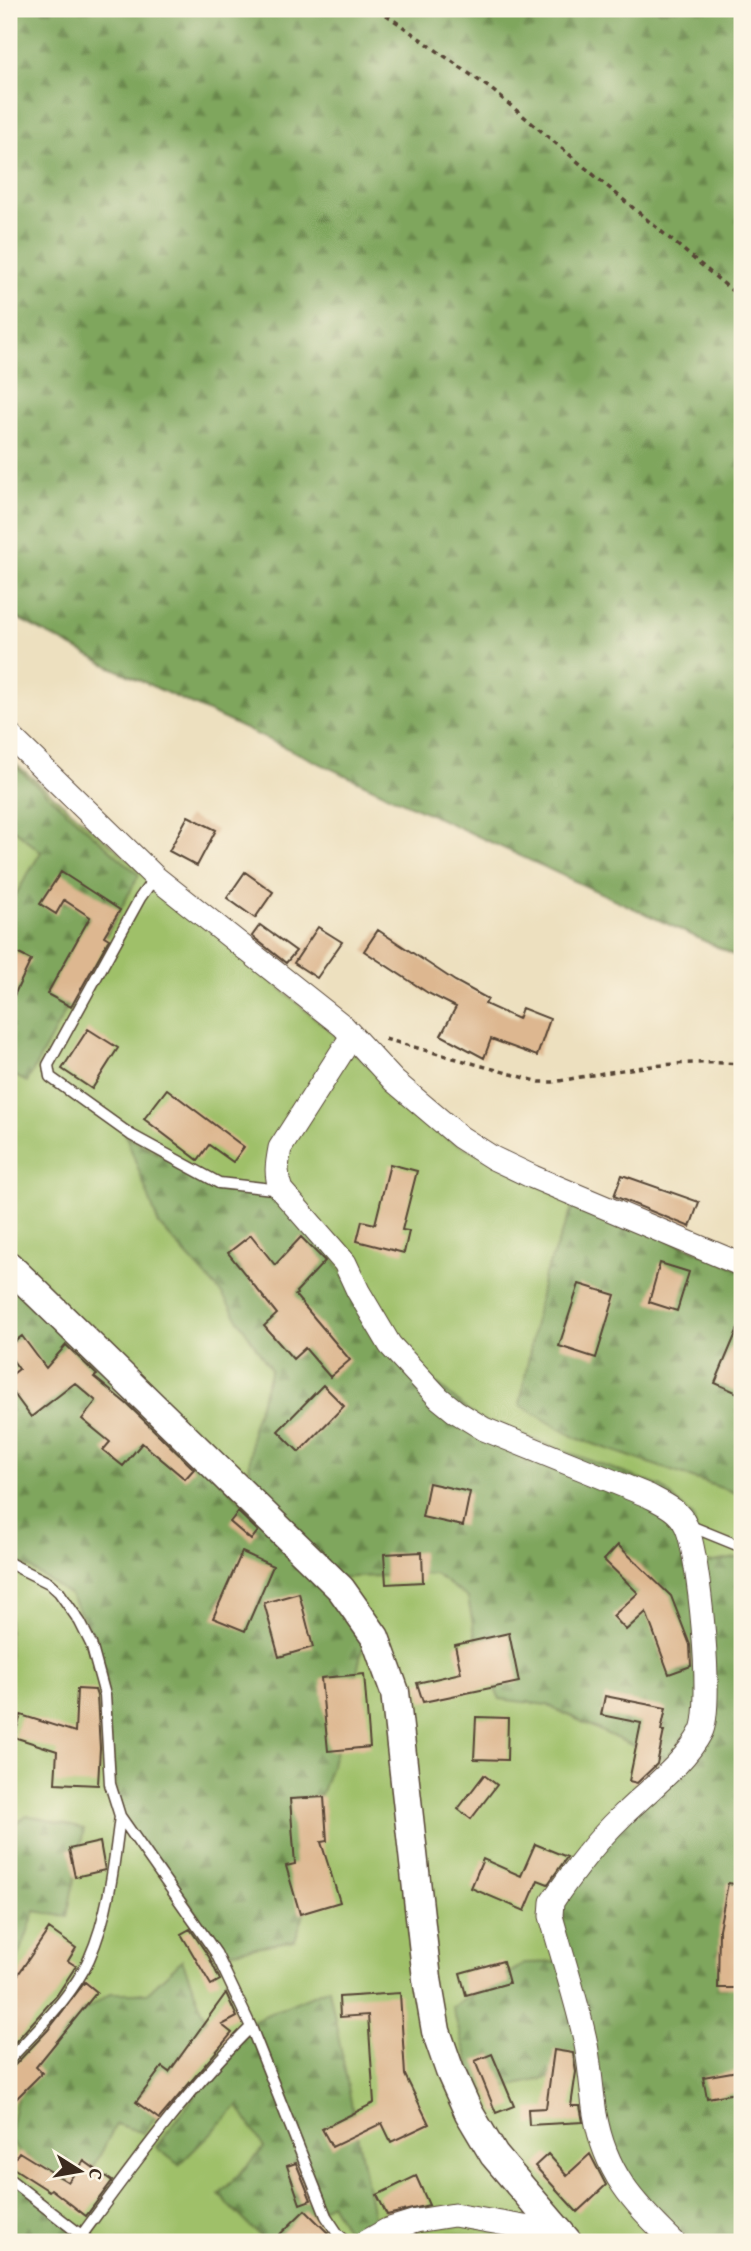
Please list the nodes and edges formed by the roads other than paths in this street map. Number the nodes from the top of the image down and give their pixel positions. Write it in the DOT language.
graph roads {
  1 [pos="9,734"];
  2 [pos="155,877"];
  3 [pos="352,1036"];
  4 [pos="282,1190"];
  5 [pos="742,1265"];
  6 [pos="9,1266"];
  7 [pos="685,1524"];
  8 [pos="742,1547"];
  9 [pos="9,1563"];
  10 [pos="120,1816"];
  11 [pos="251,2026"];
  12 [pos="9,2060"];
  13 [pos="9,2179"];
  14 [pos="563,2238"];
  15 [pos="86,2239"];
  16 [pos="347,2242"];
  17 [pos="366,2242"];
  18 [pos="674,2242"];
  1 -- 2 [label="street"];
  2 -- 3 [label="street"];
  2 -- 4 [label="lane"];
  3 -- 4 [label="street"];
  3 -- 5 [label="street"];
  4 -- 7 [label="street"];
  6 -- 14 [label="street"];
  7 -- 8 [label="lane"];
  7 -- 18 [label="street"];
  9 -- 10 [label="lane"];
  10 -- 11 [label="lane"];
  10 -- 12 [label="lane"];
  11 -- 15 [label="lane"];
  11 -- 16 [label="lane"];
  13 -- 15 [label="lane"];
  14 -- 17 [label="street"];
}
